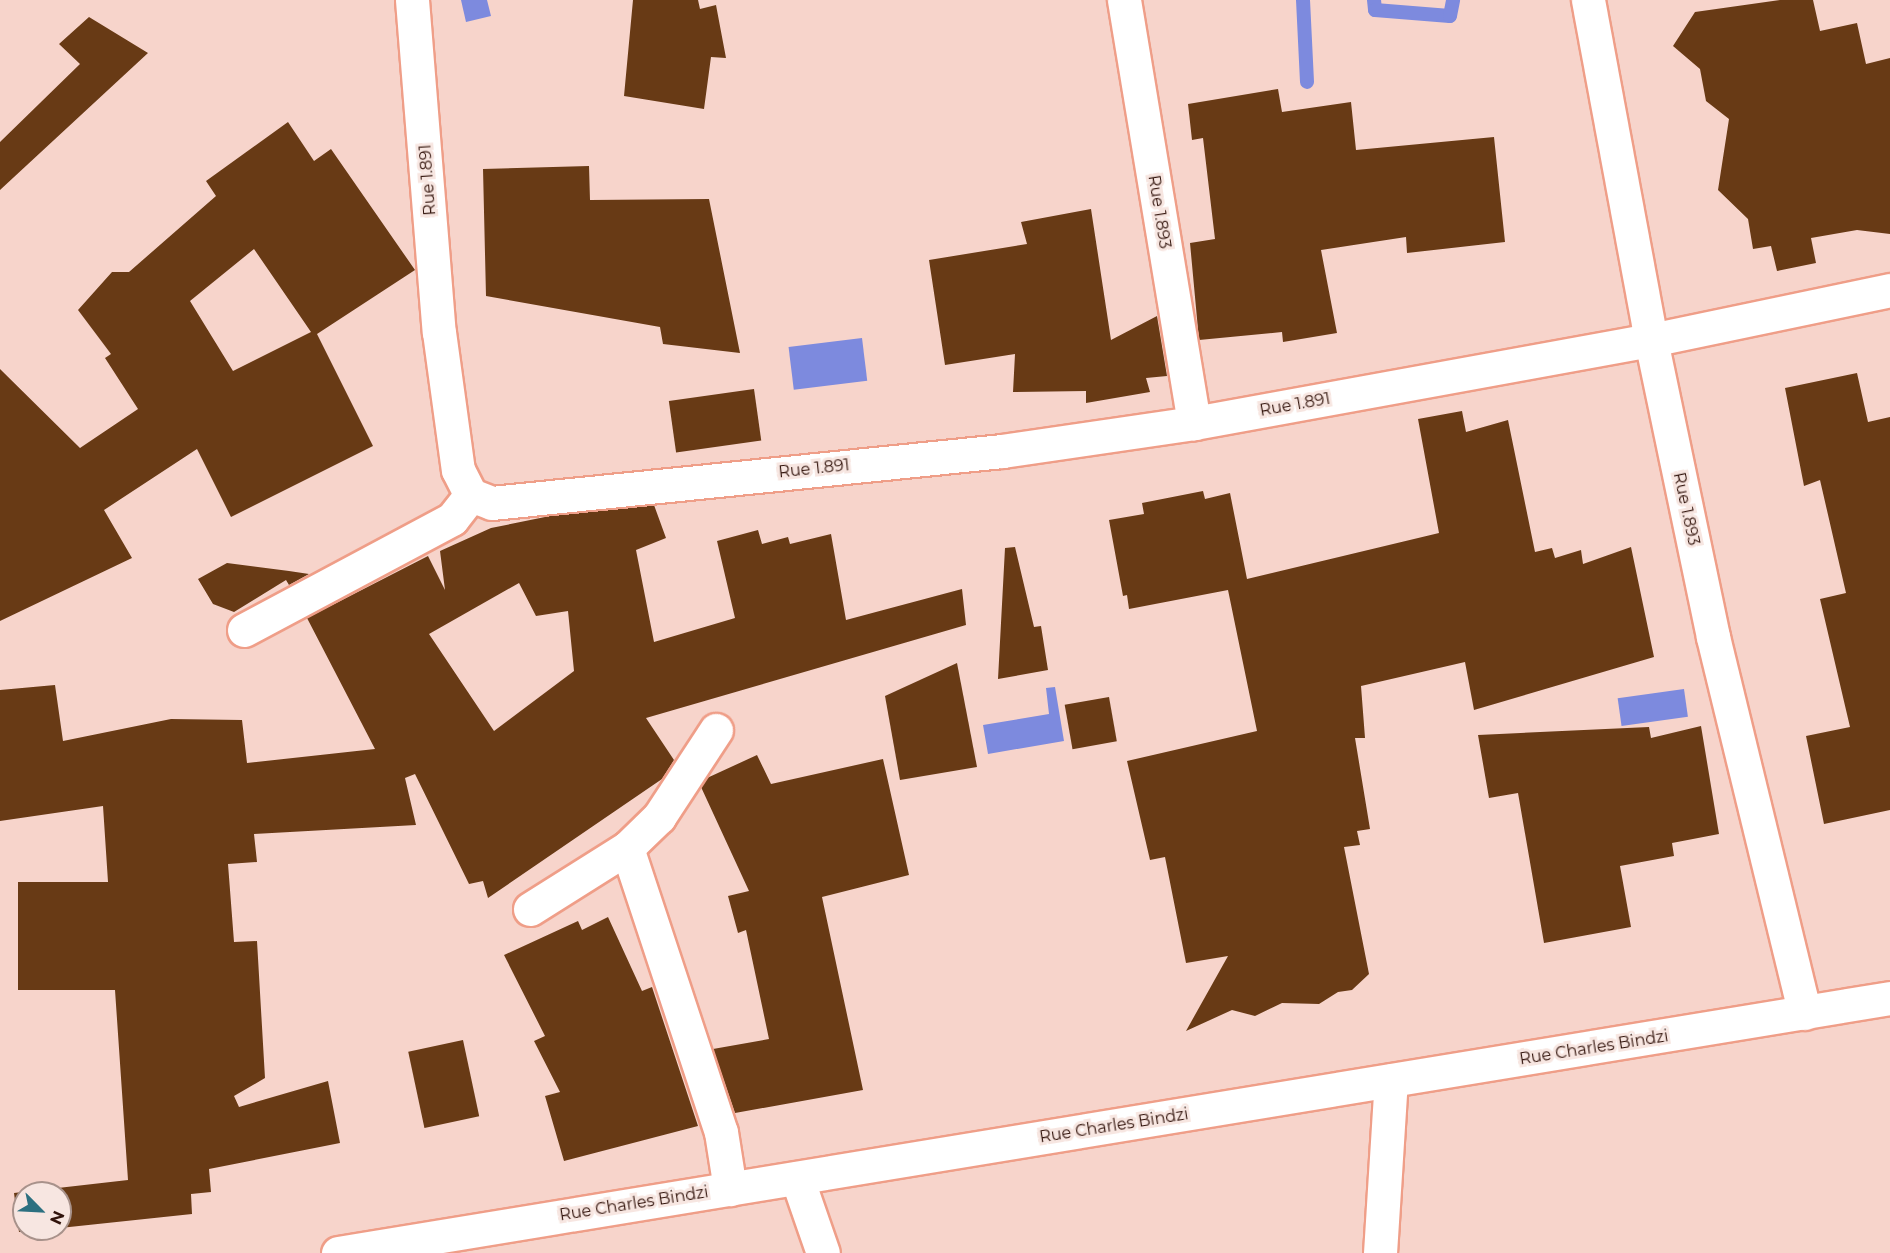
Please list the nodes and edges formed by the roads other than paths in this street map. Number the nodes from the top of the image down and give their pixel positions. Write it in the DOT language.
graph roads {
  1 [pos="412,0"];
  2 [pos="1124,0"];
  3 [pos="1588,0"];
  4 [pos="1890,290"];
  5 [pos="1651,340"];
  6 [pos="1194,423"];
  7 [pos="471,495"];
  8 [pos="244,630"];
  9 [pos="716,730"];
  10 [pos="627,848"];
  11 [pos="530,909"];
  12 [pos="1890,998"];
  13 [pos="1805,1013"];
  14 [pos="1391,1080"];
  15 [pos="797,1178"];
  16 [pos="730,1189"];
  17 [pos="338,1253"];
  18 [pos="823,1253"];
  19 [pos="1380,1253"];
  1 -- 7 [label="street, Rue 1.891"];
  2 -- 6 [label="street, Rue 1.893"];
  3 -- 5 [label="street, Rue 1.893"];
  4 -- 5 [label="street, Rue 1.891"];
  5 -- 6 [label="street, Rue 1.891"];
  5 -- 13 [label="street, Rue 1.893"];
  6 -- 7 [label="street, Rue 1.891"];
  7 -- 8 [label="street"];
  9 -- 10 [label="street"];
  10 -- 11 [label="street"];
  10 -- 16 [label="street"];
  12 -- 13 [label="street, Rue Charles Bindzi"];
  13 -- 14 [label="street, Rue Charles Bindzi"];
  14 -- 15 [label="street, Rue Charles Bindzi"];
  14 -- 19 [label="street"];
  15 -- 16 [label="street, Rue Charles Bindzi"];
  15 -- 18 [label="street"];
  16 -- 17 [label="street, Rue Charles Bindzi"];
}
